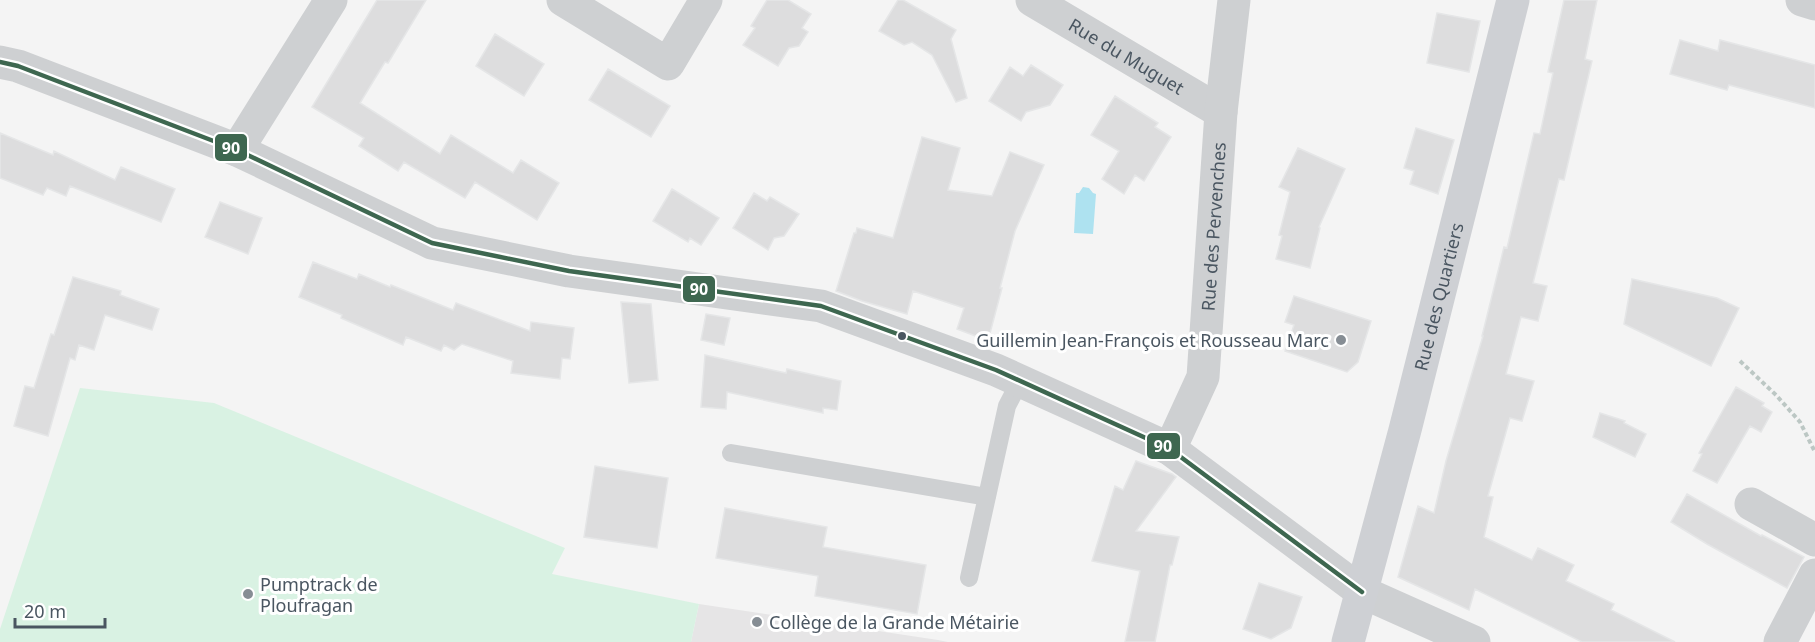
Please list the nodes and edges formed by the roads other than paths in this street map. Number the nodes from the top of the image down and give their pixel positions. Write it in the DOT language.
graph roads {
  1 [pos="331,0"];
  2 [pos="563,0"];
  3 [pos="706,0"];
  4 [pos="1032,0"];
  5 [pos="1234,0"];
  6 [pos="1513,0"];
  7 [pos="1802,0"];
  8 [pos="1815,3"];
  9 [pos="0,62"];
  10 [pos="1221,112"];
  11 [pos="237,150"];
  12 [pos="1020,381"];
  13 [pos="1170,449"];
  14 [pos="730,453"];
  15 [pos="987,496"];
  16 [pos="1751,504"];
  17 [pos="1815,540"];
  18 [pos="1815,575"];
  19 [pos="969,578"];
  20 [pos="1362,592"];
  21 [pos="1348,642"];
  22 [pos="1474,642"];
  23 [pos="1780,642"];
  1 -- 11 [label="street"];
  2 -- 3 [label="street"];
  4 -- 10 [label="street, Rue du Muguet"];
  5 -- 10 [label="street, Rue des Pervenches"];
  6 -- 20 [label="main road, Rue des Quartiers"];
  7 -- 8 [label="street"];
  9 -- 11 [label="street"];
  10 -- 13 [label="street, Rue des Pervenches"];
  11 -- 12 [label="street"];
  12 -- 13 [label="street"];
  12 -- 15 [label="lane"];
  13 -- 20 [label="street"];
  14 -- 15 [label="lane"];
  15 -- 19 [label="lane"];
  16 -- 17 [label="street"];
  18 -- 23 [label="street"];
  20 -- 21 [label="main road, Rue des Quartiers"];
  20 -- 22 [label="street"];
}
